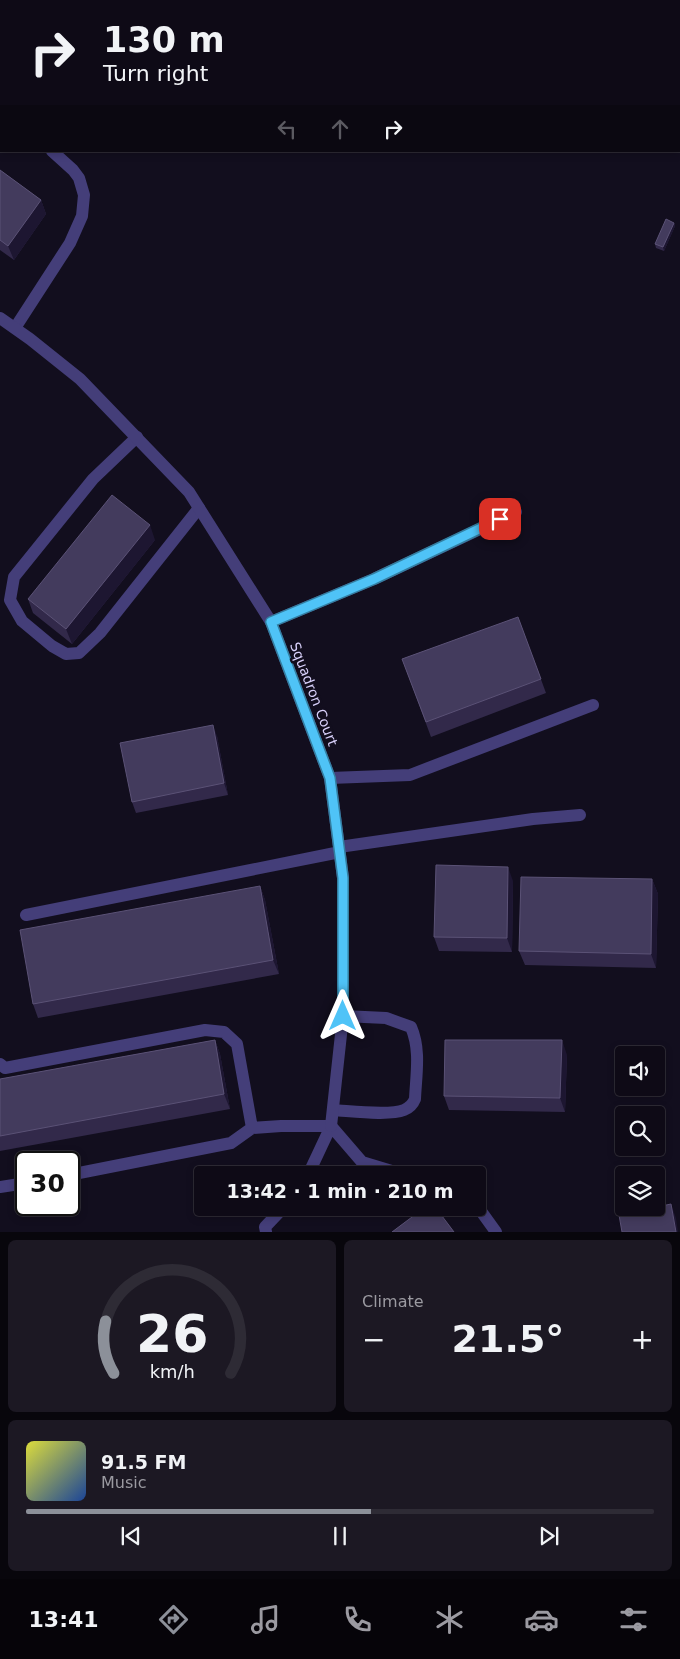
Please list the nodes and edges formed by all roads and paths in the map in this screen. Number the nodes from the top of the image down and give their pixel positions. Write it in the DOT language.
graph roads {
  1 [pos="53,152"];
  2 [pos="0,318"];
  3 [pos="15,328"];
  4 [pos="136,437"];
  5 [pos="199,508"];
  6 [pos="516,512"];
  7 [pos="271,622"];
  8 [pos="593,705"];
  9 [pos="330,778"];
  10 [pos="580,815"];
  11 [pos="339,849"];
  12 [pos="26,915"];
  13 [pos="343,1016"];
  14 [pos="0,1064"];
  15 [pos="333,1110"];
  16 [pos="331,1126"];
  17 [pos="252,1128"];
  18 [pos="312,1166"];
  19 [pos="375,1166"];
  20 [pos="80,1172"];
  21 [pos="15,1185"];
  22 [pos="0,1187"];
  23 [pos="275,1216"];
  24 [pos="484,1216"];
  25 [pos="266,1232"];
  26 [pos="496,1232"];
  1 -- 3 [label="street"];
  2 -- 3 [label="street, Squadron Court"];
  3 -- 4 [label="street, Squadron Court"];
  4 -- 5 [label="street, Squadron Court"];
  4 -- 5 [label="street"];
  5 -- 7 [label="street, Squadron Court"];
  6 -- 7 [label="street"];
  7 -- 9 [label="street, Squadron Court"];
  8 -- 9 [label="street"];
  9 -- 11 [label="street, Squadron Court"];
  10 -- 11 [label="street"];
  11 -- 12 [label="street"];
  11 -- 13 [label="street, Squadron Court"];
  13 -- 15 [label="street, Squadron Court"];
  13 -- 15 [label="street"];
  14 -- 17 [label="street"];
  15 -- 16 [label="street, Squadron Court"];
  16 -- 17 [label="street"];
  16 -- 18 [label="street, Squadron Court"];
  16 -- 19 [label="street"];
  17 -- 20 [label="street"];
  21 -- 22 [label="street"];
  23 -- 25 [label="street"];
  24 -- 26 [label="street"];
}
